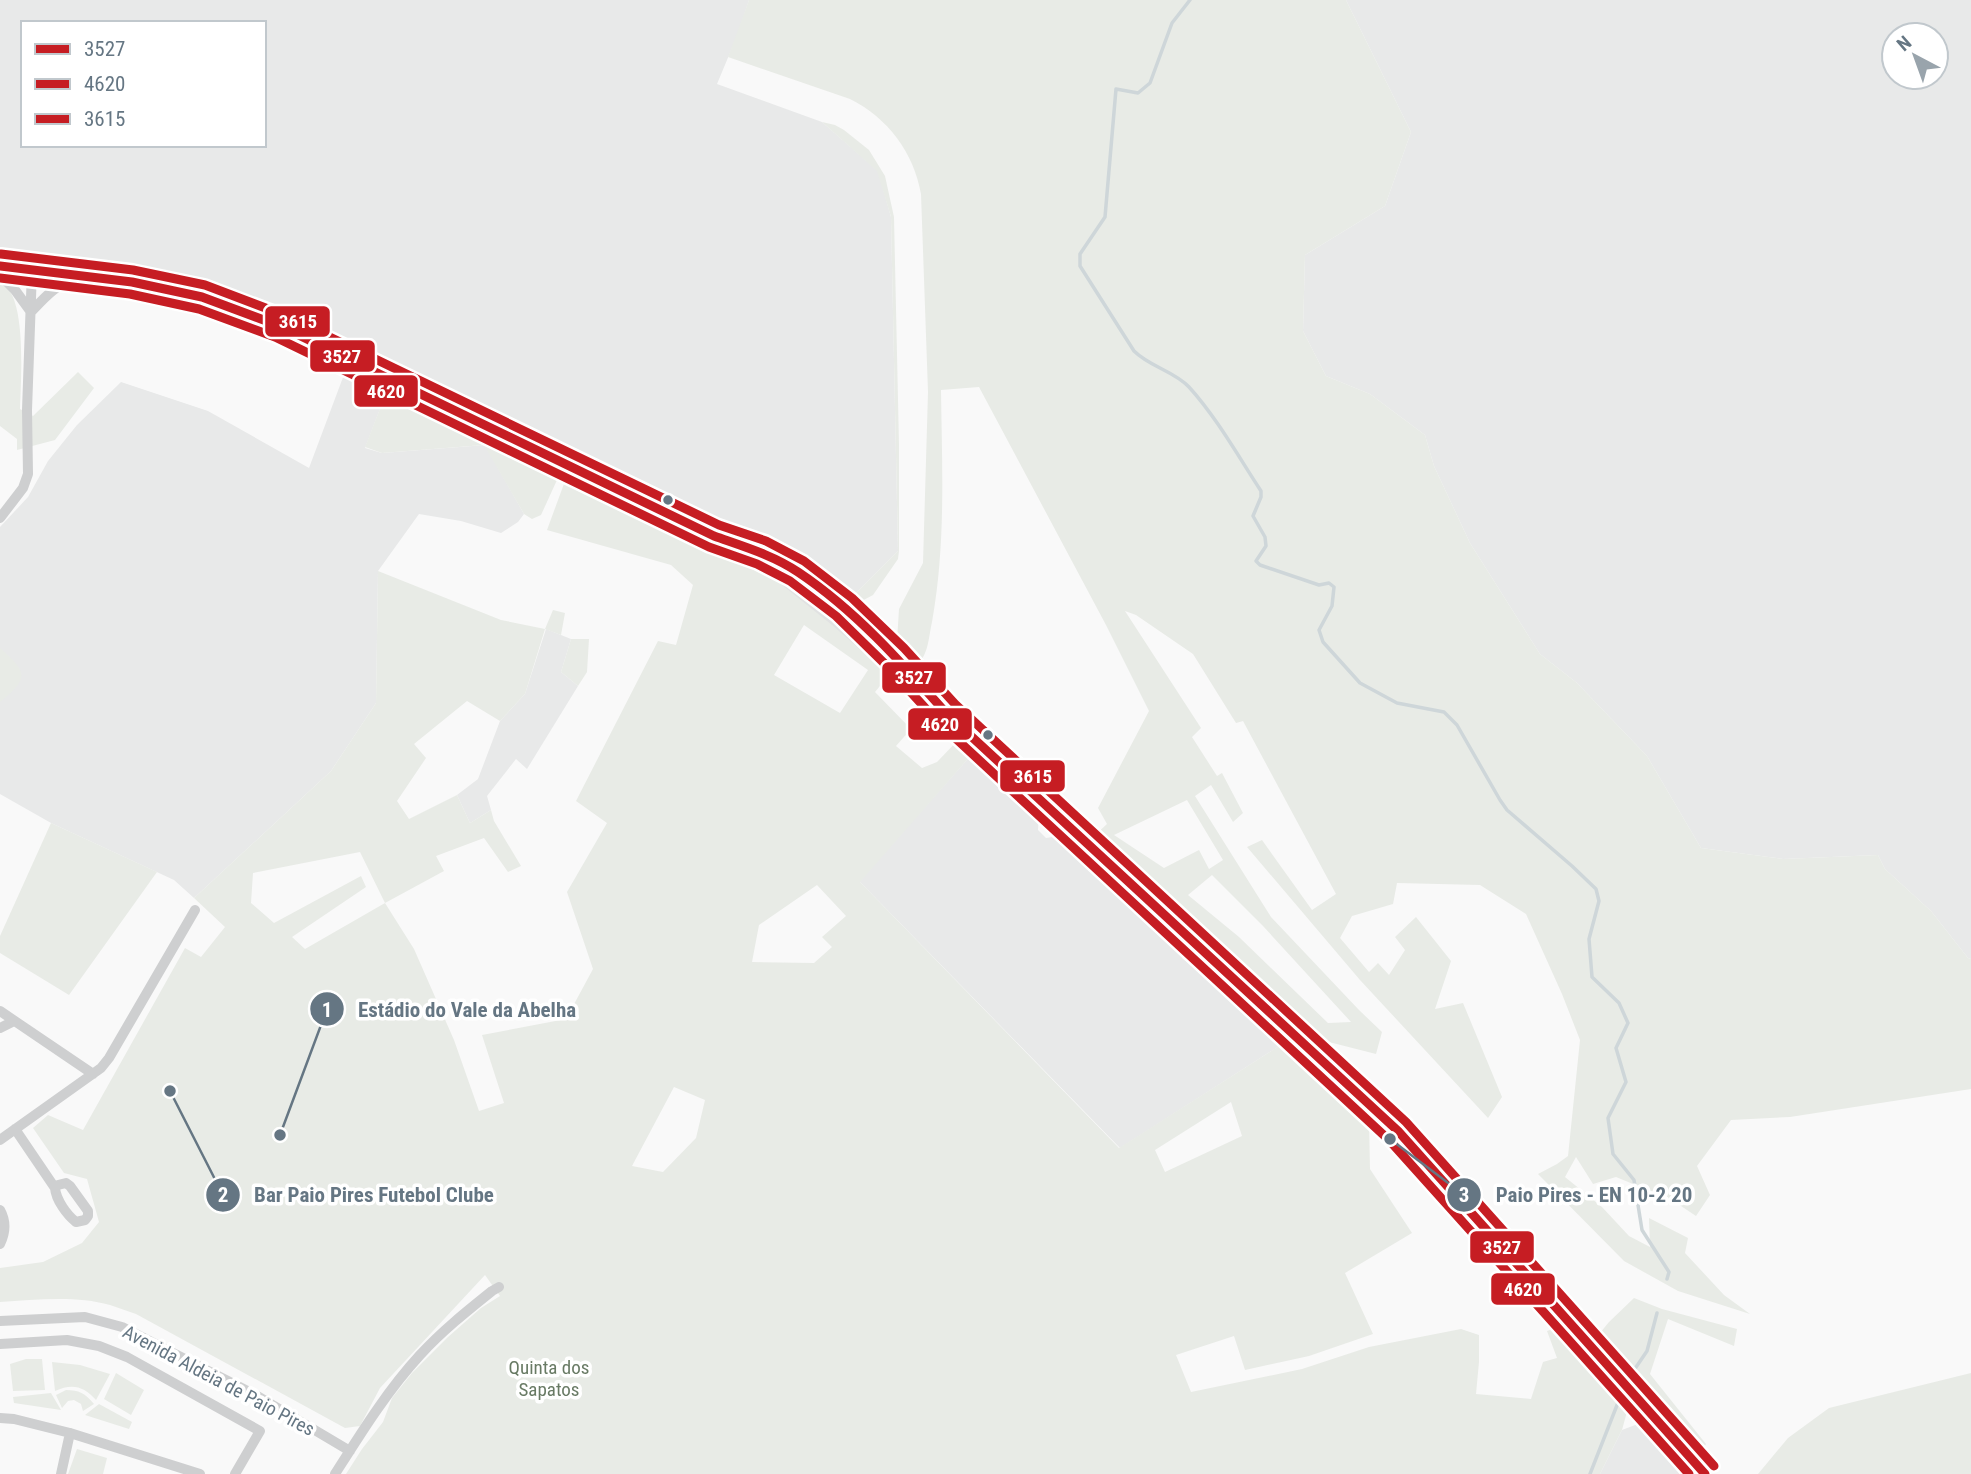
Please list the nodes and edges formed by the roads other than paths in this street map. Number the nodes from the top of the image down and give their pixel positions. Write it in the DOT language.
graph roads {
  1 [pos="0,266"];
  2 [pos="32,270"];
  3 [pos="0,275"];
  4 [pos="87,276"];
  5 [pos="31,312"];
  6 [pos="0,518"];
  7 [pos="195,910"];
  8 [pos="0,1011"];
  9 [pos="14,1021"];
  10 [pos="0,1028"];
  11 [pos="93,1074"];
  12 [pos="15,1129"];
  13 [pos="0,1140"];
  14 [pos="55,1188"];
  15 [pos="0,1210"];
  16 [pos="0,1244"];
  17 [pos="499,1287"];
  18 [pos="0,1321"];
  19 [pos="0,1344"];
  20 [pos="0,1418"];
  21 [pos="70,1433"];
  22 [pos="350,1451"];
  23 [pos="61,1474"];
  24 [pos="200,1474"];
  25 [pos="235,1474"];
  26 [pos="335,1474"];
  27 [pos="1705,1474"];
  1 -- 2 [label="main road"];
  2 -- 4 [label="main road"];
  2 -- 5 [label="street"];
  3 -- 5 [label="street"];
  4 -- 5 [label="street"];
  4 -- 27 [label="main road"];
  5 -- 6 [label="street"];
  7 -- 11 [label="street"];
  8 -- 9 [label="street"];
  9 -- 10 [label="street"];
  9 -- 11 [label="street"];
  11 -- 12 [label="street"];
  12 -- 13 [label="street"];
  12 -- 14 [label="street"];
  15 -- 16 [label="street"];
  17 -- 22 [label="street"];
  18 -- 22 [label="street, Avenida Aldeia de Paio Pires"];
  19 -- 25 [label="street"];
  20 -- 21 [label="street"];
  21 -- 23 [label="street"];
  21 -- 24 [label="street"];
  22 -- 26 [label="street"];
}
